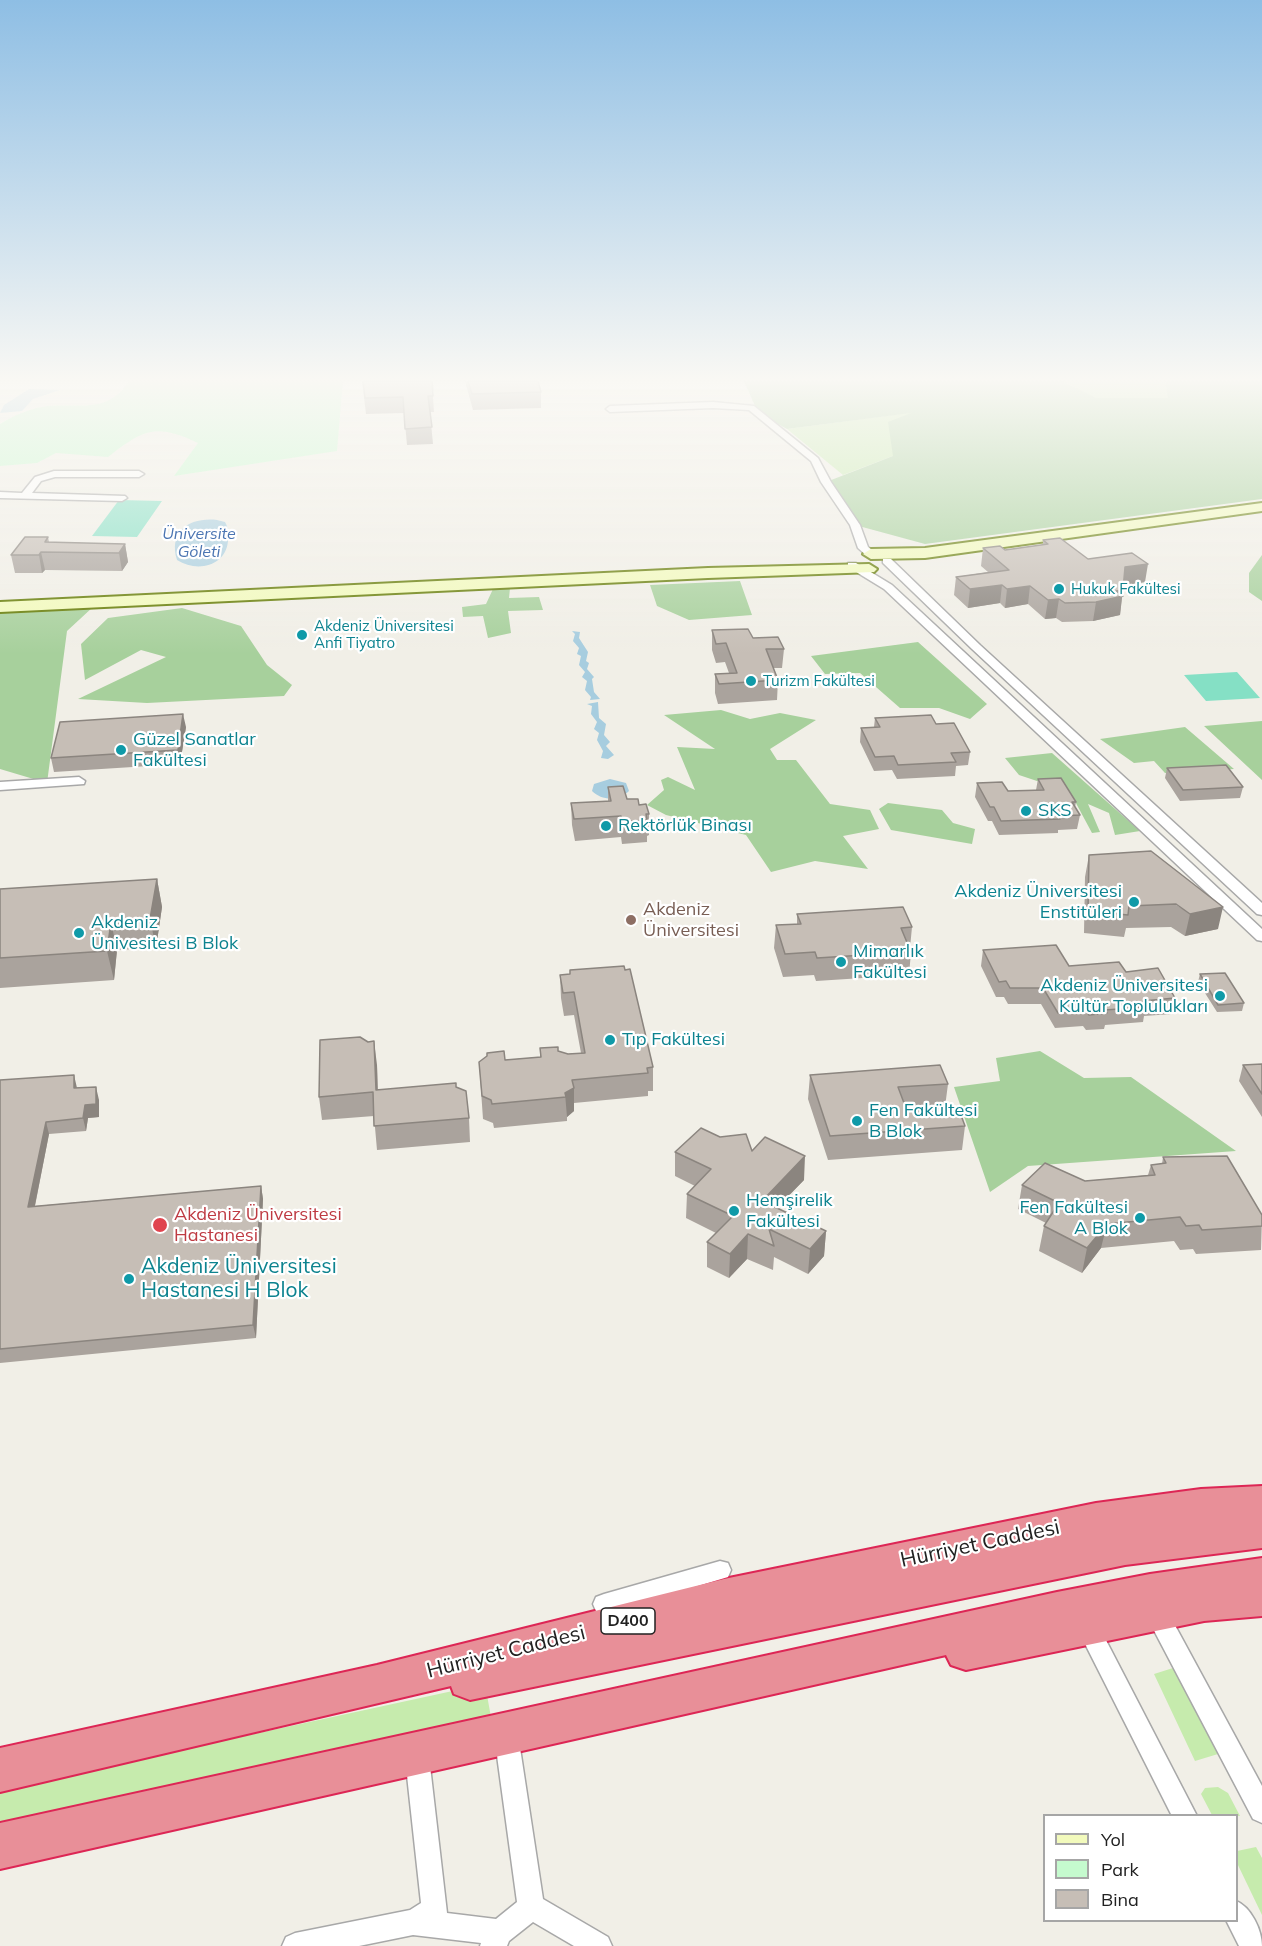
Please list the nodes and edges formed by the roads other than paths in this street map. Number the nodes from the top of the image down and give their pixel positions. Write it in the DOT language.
graph roads {
  1 [pos="822,472"];
  2 [pos="139,474"];
  3 [pos="0,495"];
  4 [pos="25,495"];
  5 [pos="122,498"];
  6 [pos="1262,507"];
  7 [pos="1262,514"];
  8 [pos="857,537"];
  9 [pos="866,562"];
  10 [pos="185,594"];
  11 [pos="0,599"];
  12 [pos="0,607"];
  13 [pos="79,781"];
  14 [pos="0,786"];
  15 [pos="1262,911"];
  16 [pos="1262,938"];
  17 [pos="1262,1503"];
  18 [pos="1262,1531"];
  19 [pos="720,1570"];
  20 [pos="1262,1576"];
  21 [pos="1262,1598"];
  22 [pos="604,1604"];
  23 [pos="1156,1612"];
  24 [pos="1086,1626"];
  25 [pos="508,1748"];
  26 [pos="418,1766"];
  27 [pos="0,1772"];
  28 [pos="1262,1811"];
  29 [pos="1184,1814"];
  30 [pos="0,1847"];
  31 [pos="531,1906"];
  32 [pos="1238,1918"];
  33 [pos="413,1922"];
  34 [pos="496,1939"];
  35 [pos="295,1946"];
  36 [pos="599,1946"];
  37 [pos="1253,1946"];
  1 -- 8 [label="street"];
  2 -- 4 [label="street"];
  3 -- 4 [label="street"];
  4 -- 5 [label="street"];
  6 -- 9 [label="street"];
  7 -- 9 [label="street"];
  8 -- 9 [label="street"];
  8 -- 9 [label="street"];
  9 -- 10 [label="street"];
  9 -- 15 [label="street"];
  9 -- 16 [label="street"];
  10 -- 11 [label="street"];
  10 -- 12 [label="street"];
  13 -- 14 [label="street"];
  17 -- 27 [label="highway, Hürriyet Caddesi / D400"];
  18 -- 27 [label="highway"];
  19 -- 22 [label="street"];
  20 -- 30 [label="highway"];
  21 -- 23 [label="highway"];
  23 -- 24 [label="highway"];
  23 -- 28 [label="street"];
  24 -- 25 [label="highway"];
  24 -- 29 [label="street"];
  25 -- 26 [label="highway"];
  25 -- 31 [label="street"];
  26 -- 30 [label="highway"];
  26 -- 33 [label="street"];
  31 -- 34 [label="street"];
  31 -- 36 [label="street"];
  32 -- 37 [label="street"];
  33 -- 34 [label="street"];
  33 -- 35 [label="street"];
}
